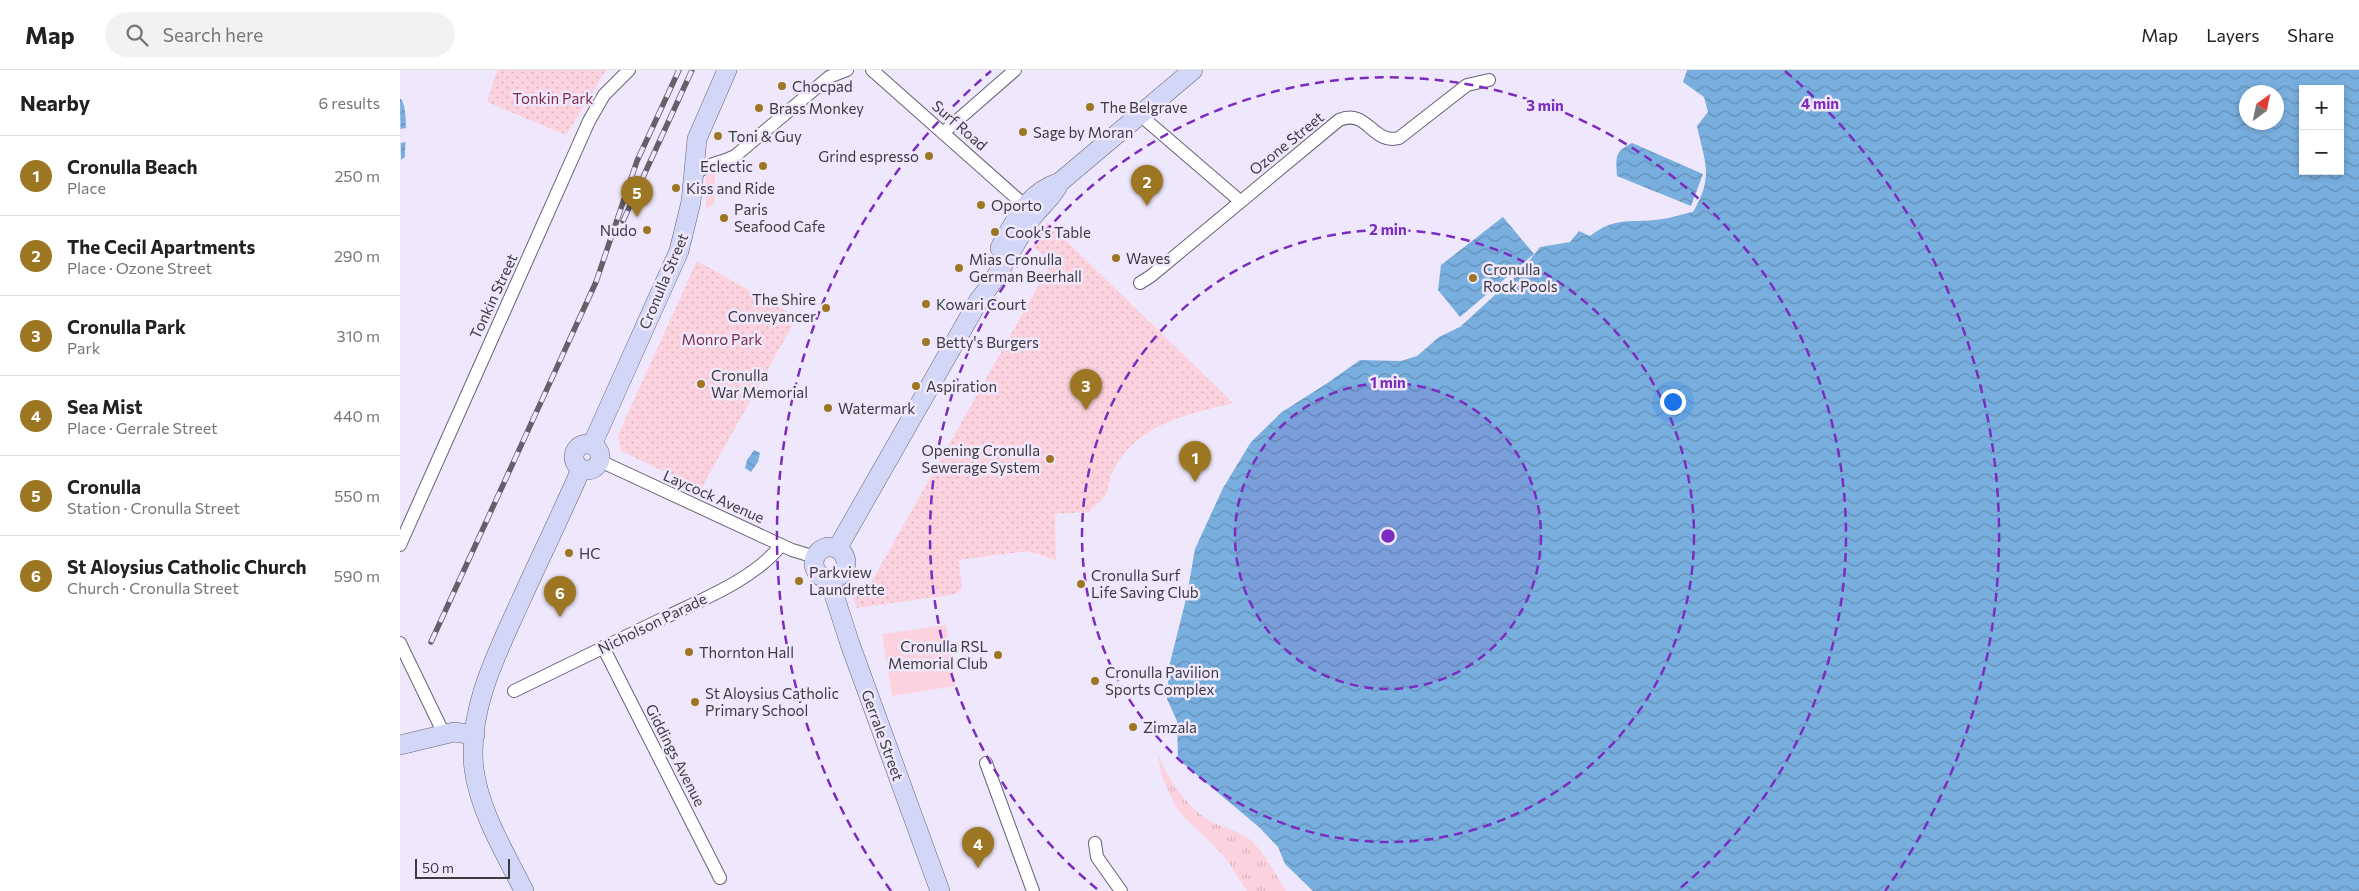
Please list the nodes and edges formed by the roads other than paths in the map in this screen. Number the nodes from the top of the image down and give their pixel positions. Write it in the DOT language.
graph roads {
  1 [pos="629,70"];
  2 [pos="727,70"];
  3 [pos="847,70"];
  4 [pos="872,70"];
  5 [pos="1015,70"];
  6 [pos="1193,70"];
  7 [pos="1489,80"];
  8 [pos="1140,115"];
  9 [pos="944,132"];
  10 [pos="693,177"];
  11 [pos="1240,201"];
  12 [pos="1030,210"];
  13 [pos="1140,283"];
  14 [pos="596,453"];
  15 [pos="400,545"];
  16 [pos="781,545"];
  17 [pos="837,549"];
  18 [pos="815,557"];
  19 [pos="829,579"];
  20 [pos="400,643"];
  21 [pos="604,647"];
  22 [pos="514,691"];
  23 [pos="444,734"];
  24 [pos="475,735"];
  25 [pos="400,745"];
  26 [pos="986,763"];
  27 [pos="1095,843"];
  28 [pos="720,878"];
  29 [pos="524,891"];
  30 [pos="940,891"];
  31 [pos="1033,891"];
  32 [pos="1121,891"];
  1 -- 15 [label="street, Tonkin Street"];
  2 -- 10 [label="street, Cronulla Street"];
  3 -- 10 [label="street"];
  4 -- 9 [label="street, Surf Road"];
  5 -- 9 [label="street"];
  6 -- 8 [label="street"];
  7 -- 11 [label="street, Ozone Street"];
  8 -- 11 [label="street"];
  8 -- 12 [label="street"];
  9 -- 12 [label="street, Surf Road"];
  10 -- 14 [label="street, Cronulla Street"];
  11 -- 13 [label="street, Ozone Street"];
  12 -- 17 [label="street"];
  14 -- 16 [label="street, Laycock Avenue"];
  14 -- 24 [label="street"];
  16 -- 18 [label="street, Laycock Avenue"];
  16 -- 21 [label="street, Nicholson Parade"];
  17 -- 18 [label="street"];
  17 -- 19 [label="street"];
  18 -- 19 [label="street"];
  19 -- 30 [label="street, Gerrale Street"];
  20 -- 23 [label="street"];
  21 -- 22 [label="street, Nicholson Parade"];
  21 -- 28 [label="street, Giddings Avenue"];
  23 -- 24 [label="street"];
  23 -- 25 [label="street"];
  24 -- 29 [label="street"];
  26 -- 31 [label="street"];
  27 -- 32 [label="street"];
}
